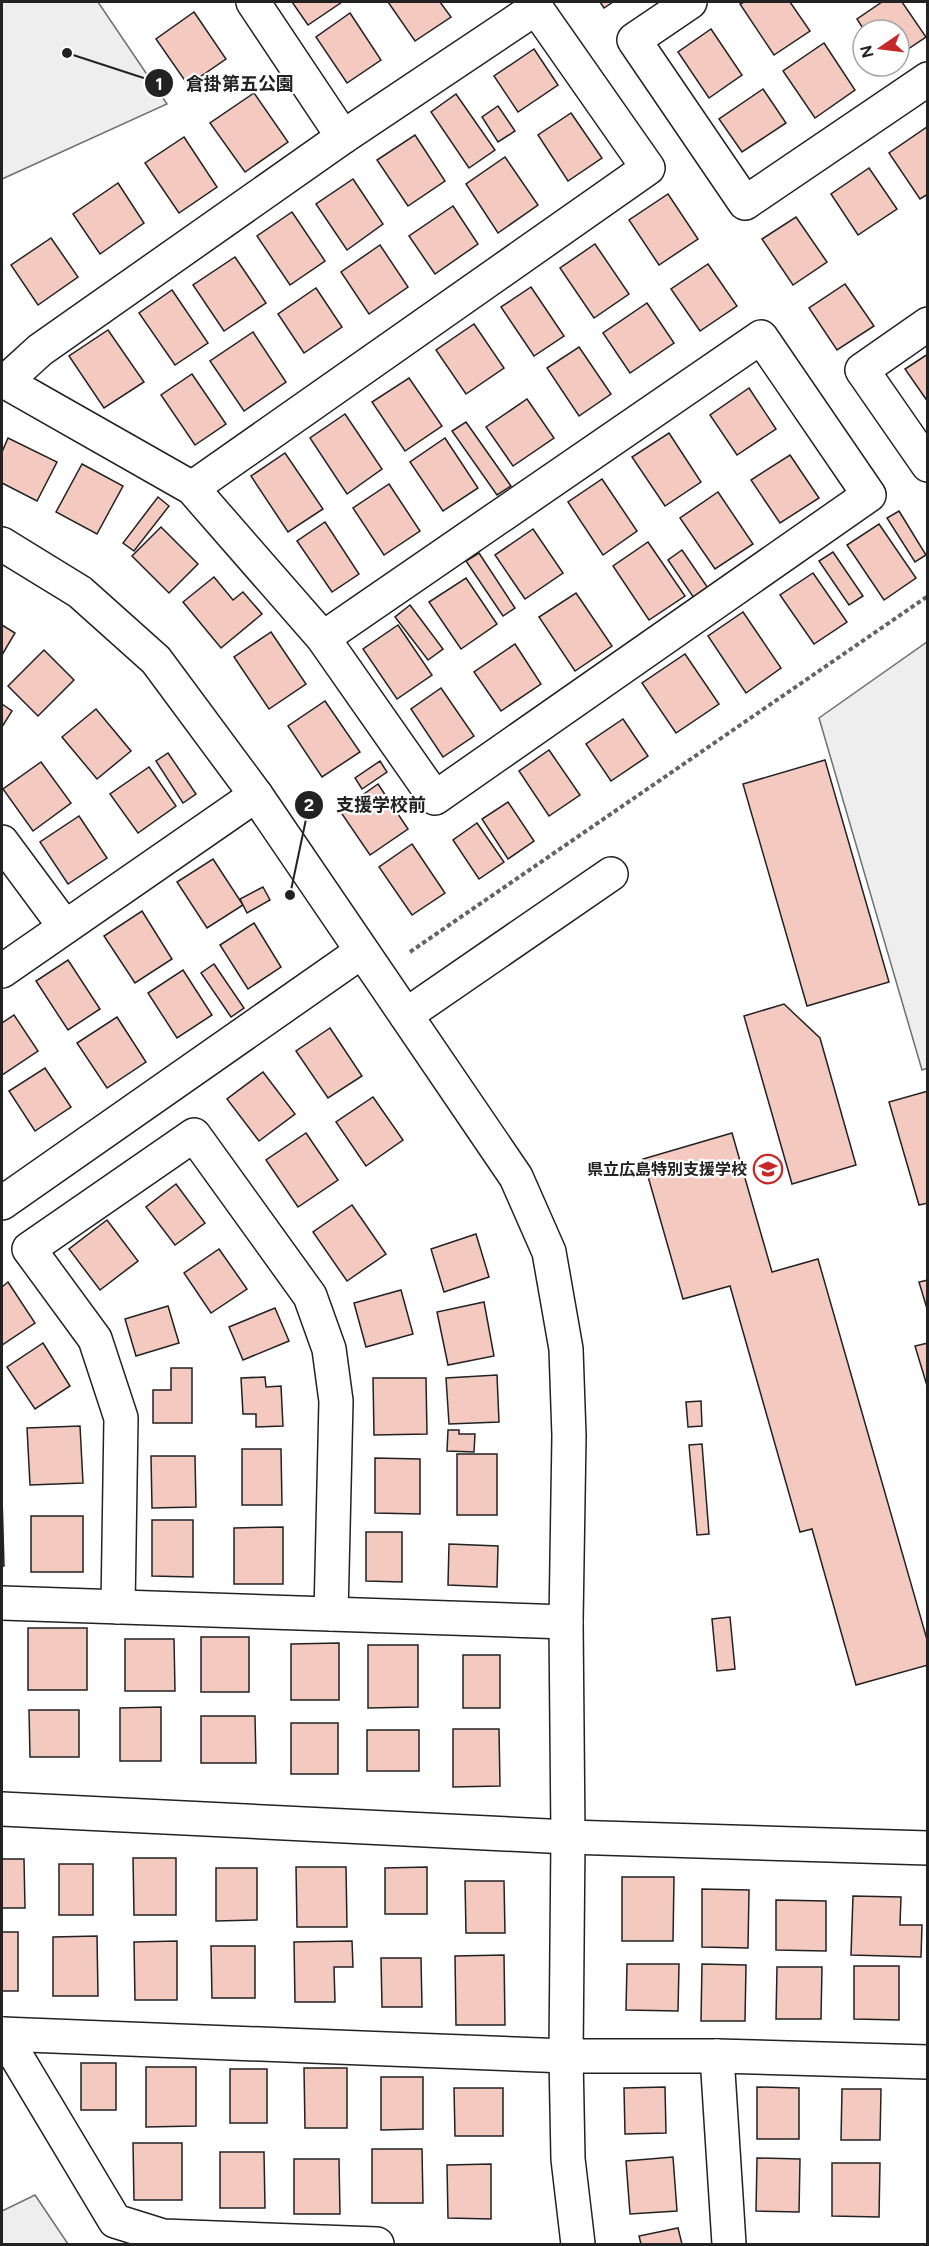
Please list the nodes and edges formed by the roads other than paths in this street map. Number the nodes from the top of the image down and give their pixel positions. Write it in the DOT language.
graph roads {
  1 [pos="253,2"];
  2 [pos="690,2"];
  3 [pos="927,79"];
  4 [pos="343,137"];
  5 [pos="927,324"];
  6 [pos="4,381"];
  7 [pos="927,465"];
  8 [pos="192,488"];
  9 [pos="2,544"];
  10 [pos="323,638"];
  11 [pos="256,795"];
  12 [pos="2,842"];
  13 [pos="610,874"];
  14 [pos="65,927"];
  15 [pos="361,952"];
  16 [pos="2,971"];
  17 [pos="406,1016"];
  18 [pos="2,1203"];
  19 [pos="2,1603"];
  20 [pos="118,1607"];
  21 [pos="331,1614"];
  22 [pos="566,1622"];
  23 [pos="2,1809"];
  24 [pos="568,1837"];
  25 [pos="927,1848"];
  26 [pos="2,2034"];
  27 [pos="566,2056"];
  28 [pos="717,2056"];
  29 [pos="927,2062"];
  30 [pos="376,2244"];
  31 [pos="578,2244"];
  32 [pos="729,2244"];
  1 -- 4 [label="street"];
  2 -- 3 [label="street"];
  4 -- 6 [label="street"];
  4 -- 8 [label="street"];
  5 -- 7 [label="street"];
  6 -- 8 [label="street"];
  8 -- 10 [label="street"];
  9 -- 11 [label="street"];
  10 -- 10 [label="street"];
  11 -- 14 [label="street"];
  11 -- 15 [label="street"];
  12 -- 14 [label="street"];
  13 -- 17 [label="street"];
  14 -- 16 [label="street"];
  15 -- 17 [label="street"];
  15 -- 18 [label="street"];
  17 -- 22 [label="street"];
  19 -- 20 [label="street"];
  20 -- 21 [label="street"];
  20 -- 21 [label="street"];
  21 -- 22 [label="street"];
  22 -- 24 [label="street"];
  23 -- 24 [label="street"];
  24 -- 25 [label="street"];
  24 -- 27 [label="street"];
  26 -- 27 [label="street"];
  26 -- 30 [label="street"];
  27 -- 28 [label="street"];
  27 -- 31 [label="street"];
  28 -- 29 [label="street"];
  28 -- 32 [label="street"];
}
